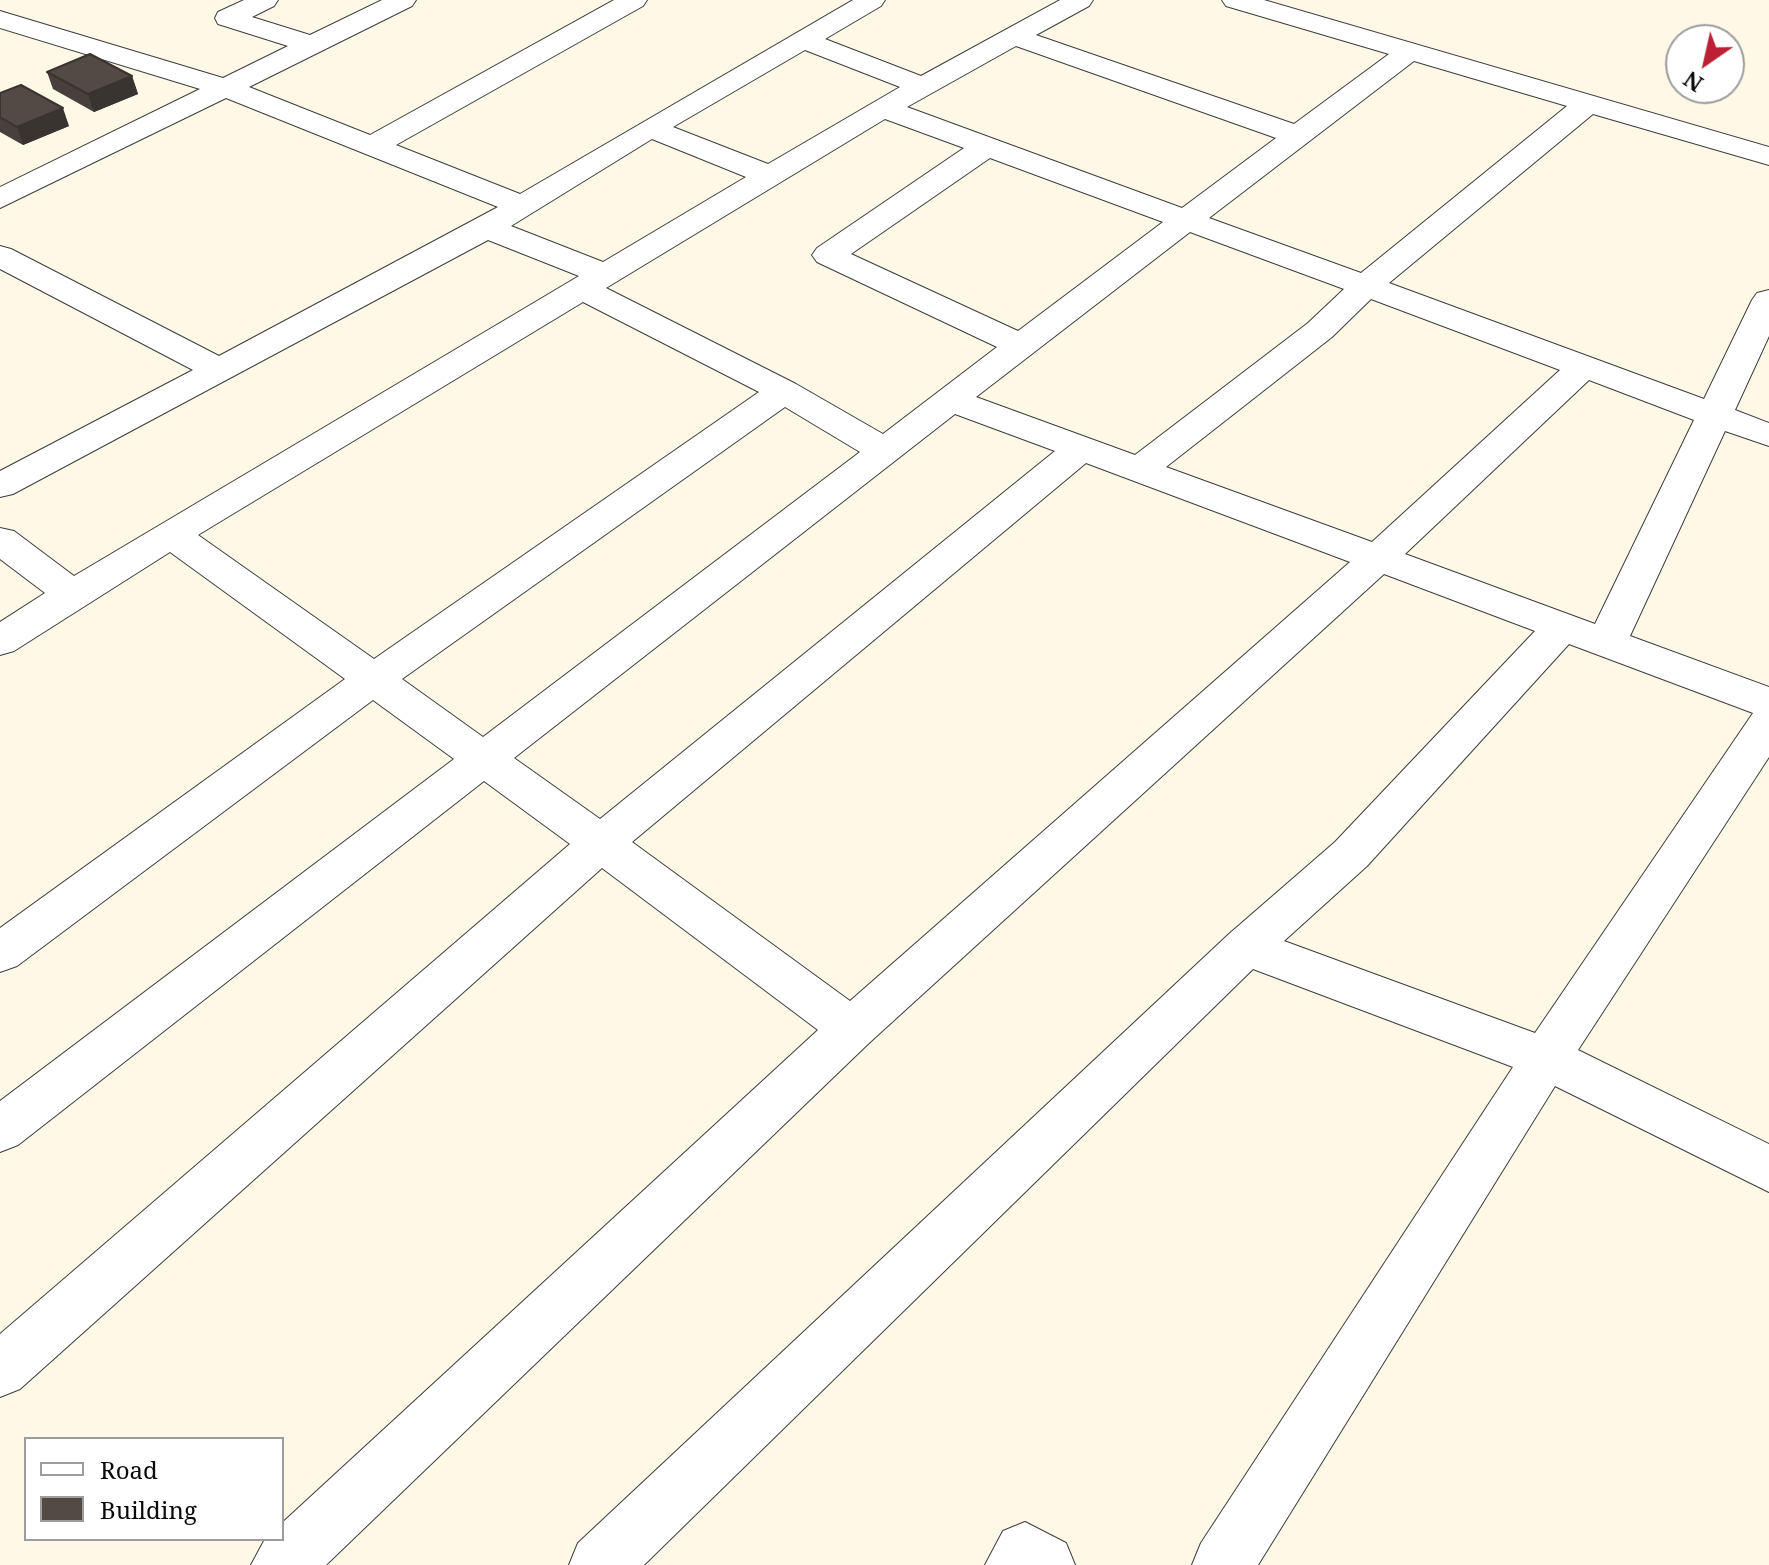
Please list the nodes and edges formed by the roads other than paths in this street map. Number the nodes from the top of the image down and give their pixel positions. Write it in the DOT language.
graph roads {
  1 [pos="265,0"];
  2 [pos="403,0"];
  3 [pos="872,0"];
  4 [pos="1029,0"];
  5 [pos="1235,0"];
  6 [pos="629,1"];
  7 [pos="1071,5"];
  8 [pos="0,19"];
  9 [pos="1012,36"];
  10 [pos="801,39"];
  11 [pos="312,45"];
  12 [pos="1410,51"];
  13 [pos="922,86"];
  14 [pos="226,88"];
  15 [pos="1588,103"];
  16 [pos="883,108"];
  17 [pos="650,128"];
  18 [pos="1297,135"];
  19 [pos="372,146"];
  20 [pos="987,146"];
  21 [pos="1769,156"];
  22 [pos="771,176"];
  23 [pos="0,199"];
  24 [pos="522,206"];
  25 [pos="1185,219"];
  26 [pos="486,228"];
  27 [pos="0,256"];
  28 [pos="595,282"];
  29 [pos="1366,286"];
  30 [pos="1769,300"];
  31 [pos="1020,345"];
  32 [pos="1584,366"];
  33 [pos="220,370"];
  34 [pos="784,391"];
  35 [pos="948,399"];
  36 [pos="1715,414"];
  37 [pos="1769,435"];
  38 [pos="1081,448"];
  39 [pos="883,450"];
  40 [pos="1139,470"];
  41 [pos="0,486"];
  42 [pos="171,534"];
  43 [pos="0,540"];
  44 [pos="1377,559"];
  45 [pos="72,594"];
  46 [pos="1584,636"];
  47 [pos="0,641"];
  48 [pos="374,679"];
  49 [pos="1769,703"];
  50 [pos="1769,723"];
  51 [pos="486,760"];
  52 [pos="601,843"];
  53 [pos="1246,947"];
  54 [pos="0,953"];
  55 [pos="852,1029"];
  56 [pos="1546,1058"];
  57 [pos="0,1130"];
  58 [pos="1769,1169"];
  59 [pos="0,1370"];
  60 [pos="282,1565"];
  61 [pos="600,1565"];
  62 [pos="1016,1565"];
  63 [pos="1044,1565"];
  64 [pos="1223,1565"];
  1 -- 11 [label="street"];
  2 -- 11 [label="street"];
  3 -- 10 [label="street"];
  4 -- 7 [label="street"];
  5 -- 12 [label="street"];
  6 -- 19 [label="street"];
  7 -- 9 [label="street"];
  8 -- 14 [label="street"];
  9 -- 13 [label="street"];
  9 -- 18 [label="street"];
  10 -- 13 [label="street"];
  10 -- 17 [label="street"];
  11 -- 14 [label="street"];
  12 -- 15 [label="street"];
  12 -- 18 [label="street"];
  13 -- 16 [label="street"];
  14 -- 19 [label="street"];
  14 -- 23 [label="street"];
  15 -- 21 [label="street"];
  15 -- 29 [label="street"];
  16 -- 20 [label="street"];
  16 -- 22 [label="street"];
  17 -- 22 [label="street"];
  17 -- 24 [label="street"];
  18 -- 25 [label="street"];
  19 -- 24 [label="street"];
  20 -- 25 [label="street"];
  20 -- 31 [label="street"];
  22 -- 28 [label="street"];
  24 -- 26 [label="street"];
  25 -- 29 [label="street"];
  25 -- 31 [label="street"];
  26 -- 28 [label="street"];
  26 -- 33 [label="street"];
  27 -- 33 [label="street"];
  28 -- 34 [label="street"];
  28 -- 42 [label="street"];
  29 -- 32 [label="street"];
  29 -- 40 [label="street"];
  30 -- 36 [label="street"];
  31 -- 35 [label="street"];
  32 -- 36 [label="street"];
  32 -- 44 [label="street"];
  33 -- 41 [label="street"];
  34 -- 39 [label="street"];
  34 -- 48 [label="street"];
  35 -- 38 [label="street"];
  35 -- 39 [label="street"];
  36 -- 37 [label="street"];
  36 -- 46 [label="street"];
  38 -- 40 [label="street"];
  38 -- 52 [label="street"];
  39 -- 51 [label="street"];
  40 -- 44 [label="street"];
  42 -- 45 [label="street"];
  42 -- 48 [label="street"];
  43 -- 45 [label="street"];
  44 -- 46 [label="street"];
  44 -- 55 [label="street"];
  45 -- 47 [label="street"];
  46 -- 49 [label="street"];
  46 -- 53 [label="street"];
  48 -- 51 [label="street"];
  48 -- 54 [label="street"];
  50 -- 56 [label="street"];
  51 -- 52 [label="street"];
  51 -- 57 [label="street"];
  52 -- 55 [label="street"];
  52 -- 59 [label="street"];
  53 -- 56 [label="street"];
  53 -- 61 [label="street"];
  55 -- 60 [label="street"];
  56 -- 58 [label="street"];
  56 -- 64 [label="street"];
  62 -- 63 [label="street"];
}
